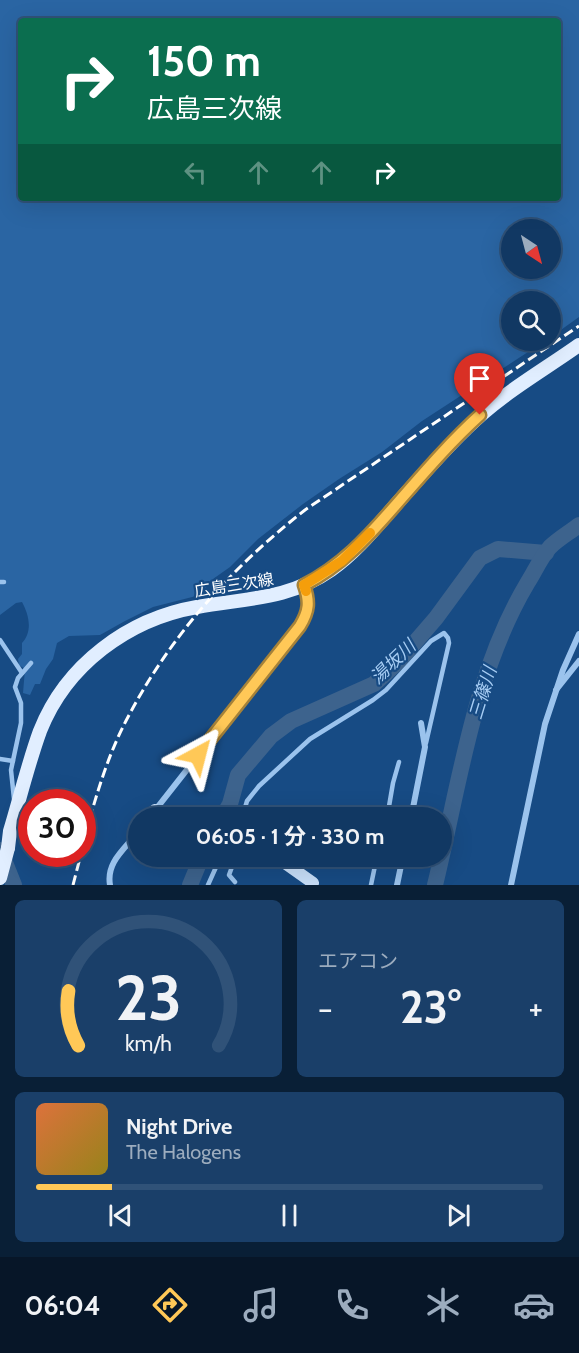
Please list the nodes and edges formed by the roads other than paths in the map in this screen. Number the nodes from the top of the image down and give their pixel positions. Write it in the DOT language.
graph roads {
  1 [pos="579,345"];
  2 [pos="304,585"];
  3 [pos="579,633"];
  4 [pos="0,640"];
  5 [pos="577,643"];
  6 [pos="579,660"];
  7 [pos="31,663"];
  8 [pos="22,673"];
  9 [pos="555,691"];
  10 [pos="421,723"];
  11 [pos="425,747"];
  12 [pos="0,759"];
  13 [pos="13,761"];
  14 [pos="399,762"];
  15 [pos="162,807"];
  16 [pos="245,807"];
  17 [pos="389,807"];
  18 [pos="413,807"];
  19 [pos="17,809"];
  20 [pos="5,829"];
  21 [pos="128,844"];
  22 [pos="216,867"];
  23 [pos="232,867"];
  24 [pos="291,867"];
  25 [pos="375,867"];
  26 [pos="401,867"];
  27 [pos="0,877"];
  28 [pos="235,882"];
  29 [pos="315,884"];
  30 [pos="4,885"];
  31 [pos="110,885"];
  32 [pos="208,885"];
  33 [pos="371,885"];
  34 [pos="397,885"];
  35 [pos="511,885"];
  1 -- 2 [label="main road, 広島三次線"];
  2 -- 15 [label="street"];
  2 -- 19 [label="main road, 広島三次線"];
  3 -- 5 [label="street"];
  4 -- 8 [label="lane"];
  5 -- 9 [label="street"];
  6 -- 9 [label="street"];
  7 -- 8 [label="lane"];
  8 -- 13 [label="lane"];
  9 -- 35 [label="street"];
  10 -- 11 [label="street"];
  11 -- 16 [label="lane"];
  11 -- 18 [label="street"];
  12 -- 13 [label="lane"];
  13 -- 19 [label="lane"];
  14 -- 17 [label="lane"];
  19 -- 20 [label="main road, 広島三次線"];
  20 -- 27 [label="main road, 広島三次線, bridge"];
  21 -- 31 [label="street"];
  22 -- 32 [label="lane"];
  23 -- 28 [label="lane"];
  24 -- 29 [label="street"];
  25 -- 33 [label="lane"];
  26 -- 34 [label="street"];
  27 -- 30 [label="street"];
}
